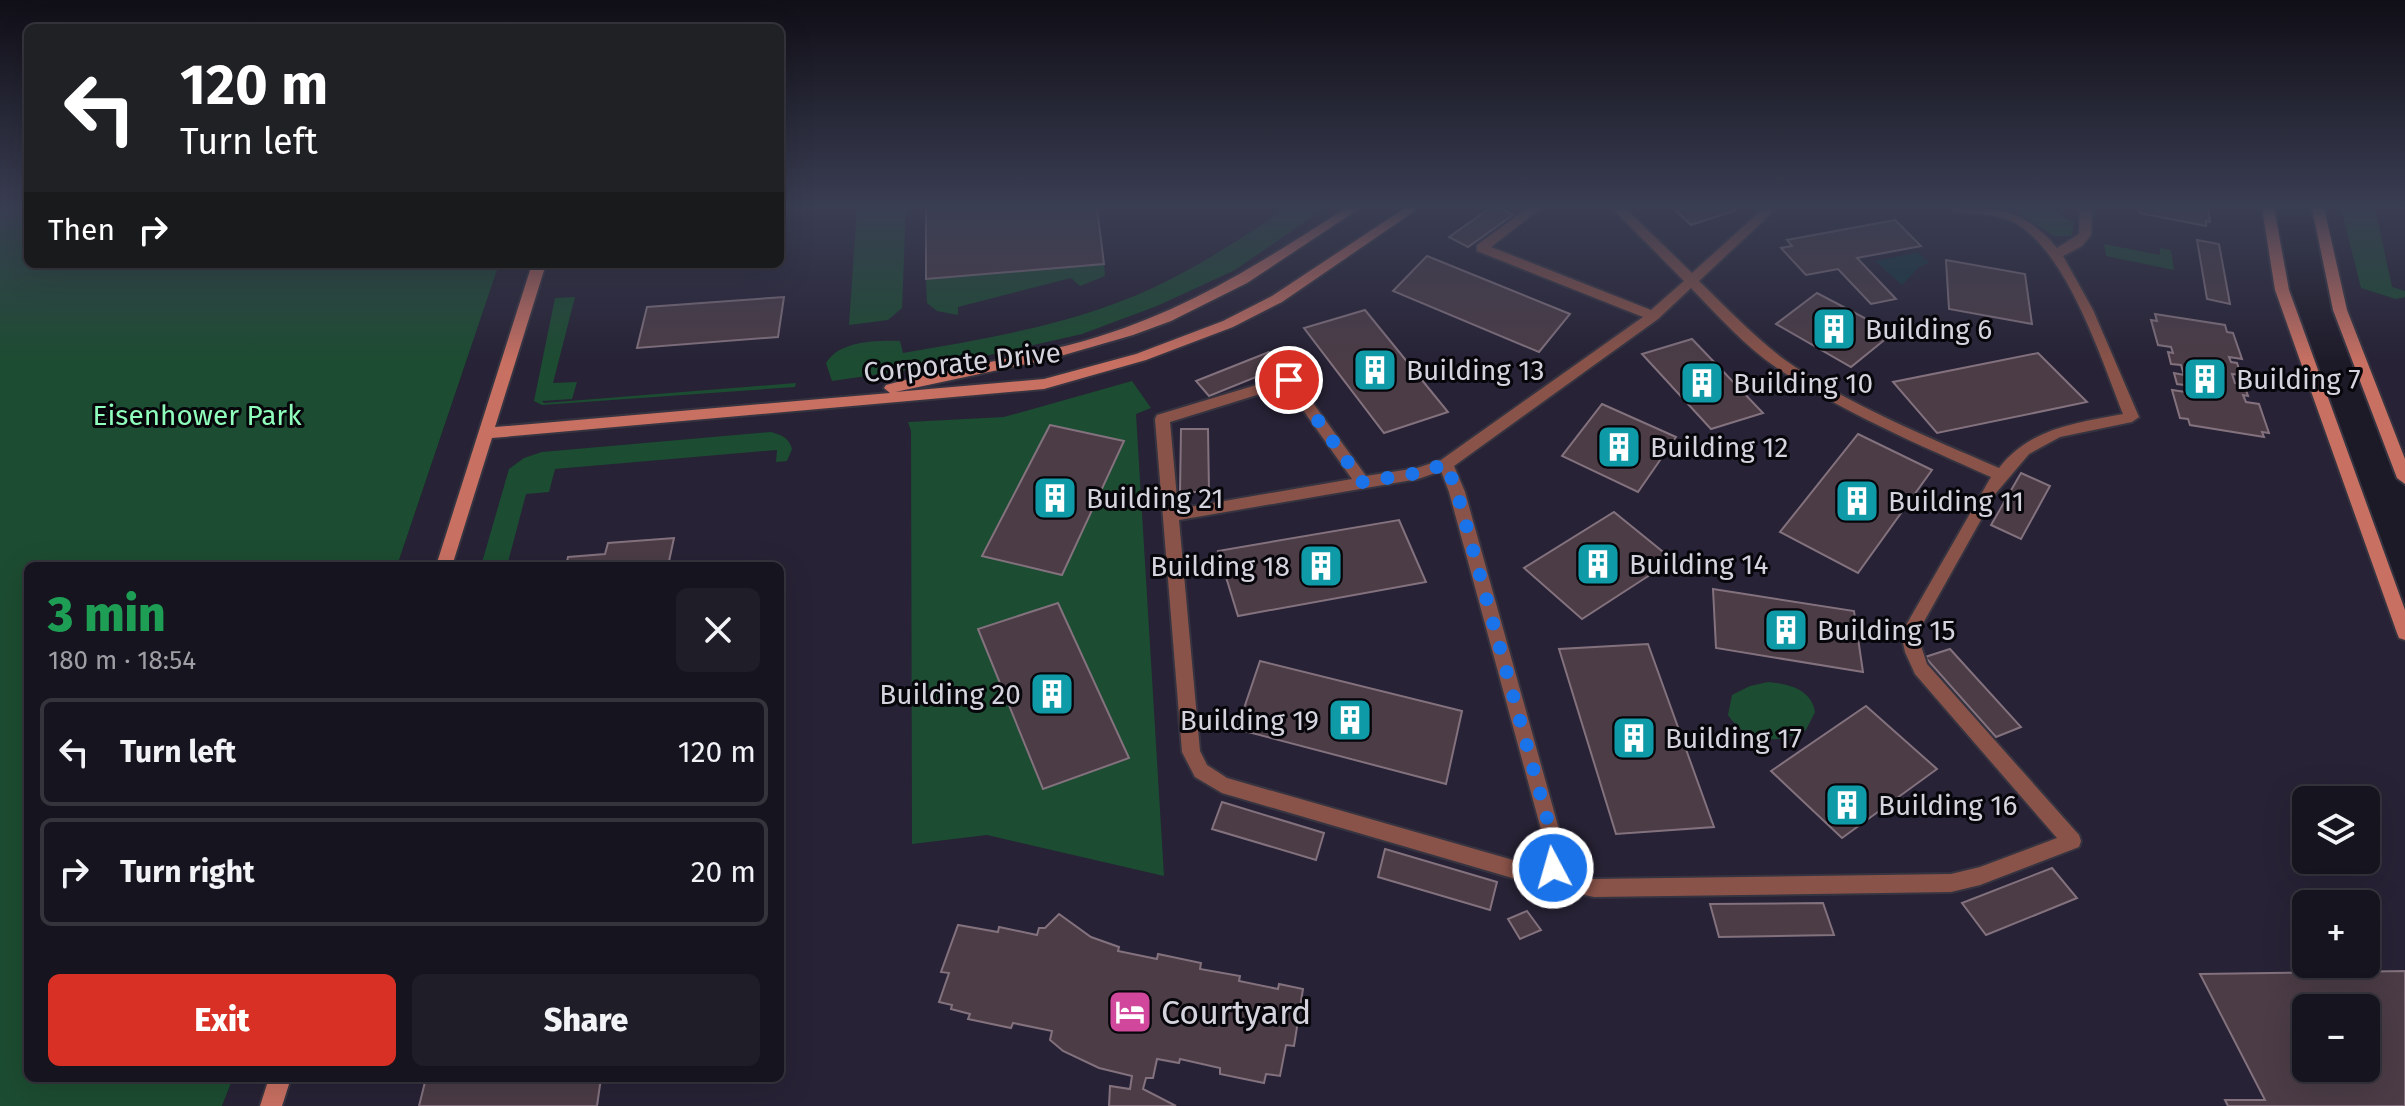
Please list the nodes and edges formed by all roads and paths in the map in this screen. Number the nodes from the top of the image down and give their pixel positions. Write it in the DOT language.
graph roads {
  1 [pos="1273,260"];
  2 [pos="1335,260"];
  3 [pos="1511,260"];
  4 [pos="1672,260"];
  5 [pos="1717,260"];
  6 [pos="2059,260"];
  7 [pos="2277,260"];
  8 [pos="2328,260"];
  9 [pos="538,268"];
  10 [pos="1694,281"];
  11 [pos="1653,316"];
  12 [pos="811,404"];
  13 [pos="485,433"];
  14 [pos="1446,464"];
  15 [pos="2000,475"];
  16 [pos="2405,478"];
  17 [pos="1362,482"];
  18 [pos="1170,516"];
  19 [pos="445,562"];
  20 [pos="2405,633"];
  21 [pos="1551,879"];
  22 [pos="279,1082"];
  23 [pos="271,1106"];
  1 -- 12 [label="main road, Corporate Drive"];
  2 -- 12 [label="main road, Corporate Drive"];
  3 -- 11 [label="street"];
  4 -- 10 [label="street"];
  5 -- 10 [label="street"];
  6 -- 15 [label="street"];
  7 -- 20 [label="main road"];
  8 -- 16 [label="main road"];
  9 -- 13 [label="main road"];
  10 -- 11 [label="street"];
  10 -- 15 [label="street"];
  11 -- 14 [label="street"];
  12 -- 13 [label="main road, Corporate Drive"];
  13 -- 19 [label="main road"];
  14 -- 17 [label="street"];
  14 -- 21 [label="street"];
  15 -- 21 [label="street"];
  17 -- 18 [label="street"];
  17 -- 18 [label="street"];
  18 -- 21 [label="street"];
  22 -- 23 [label="main road"];
}
